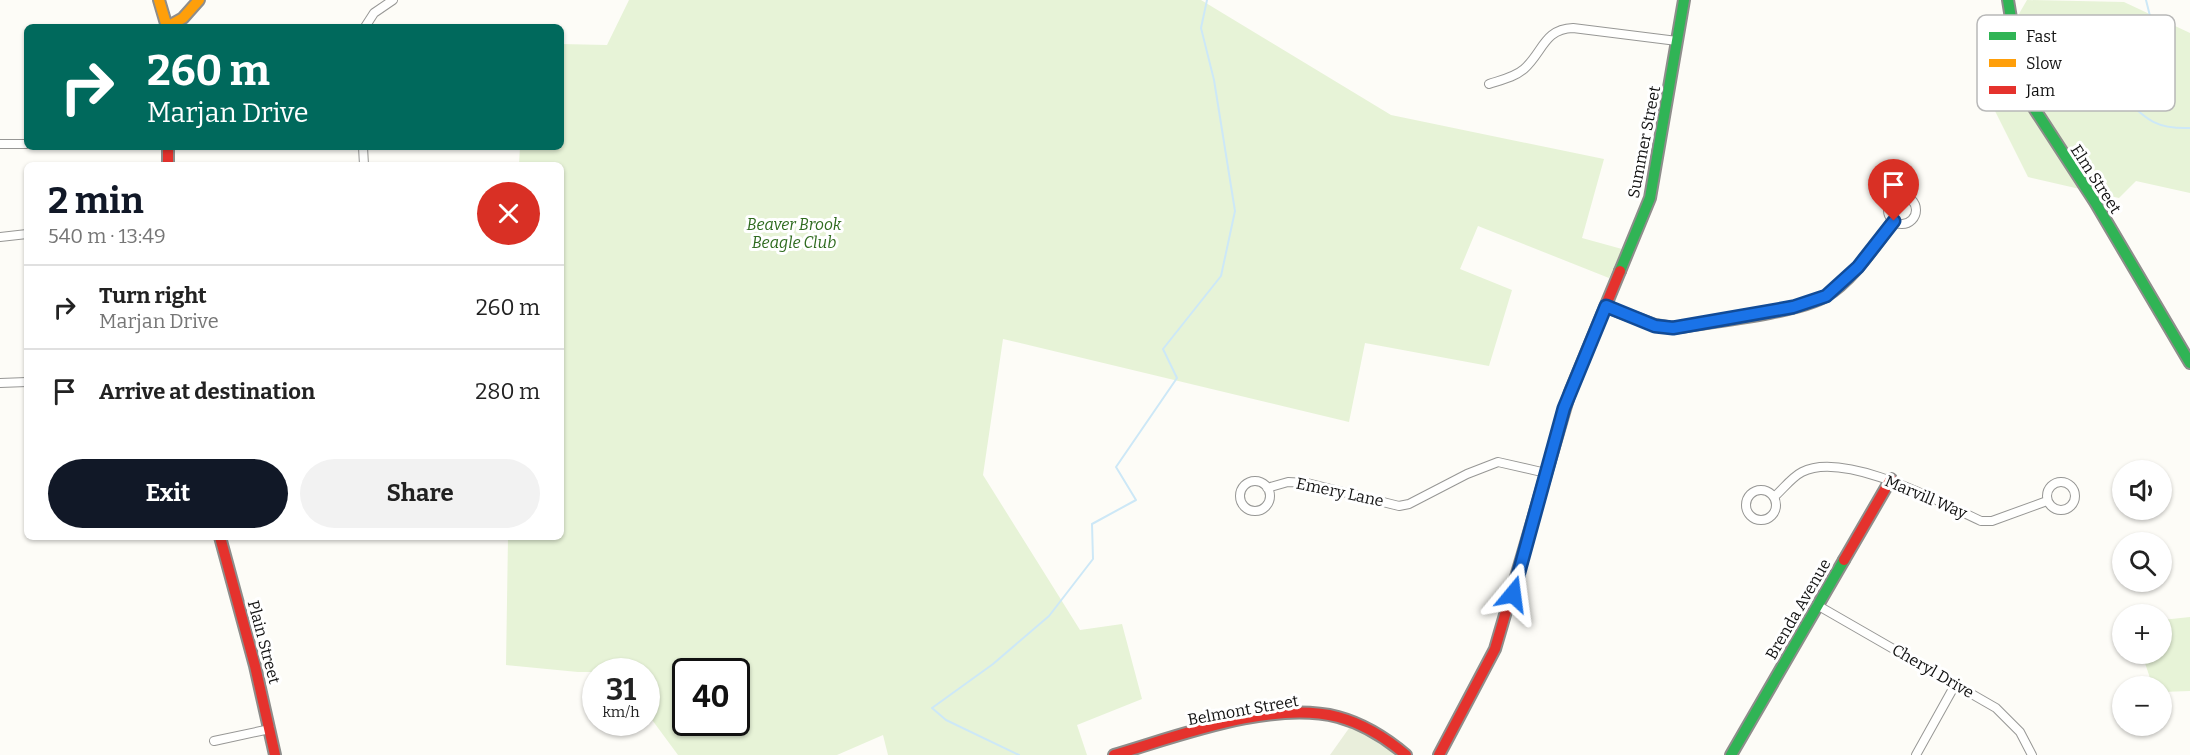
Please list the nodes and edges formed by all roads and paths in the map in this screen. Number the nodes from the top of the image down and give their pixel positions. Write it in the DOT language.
graph roads {
  1 [pos="159,0"];
  2 [pos="199,0"];
  3 [pos="393,0"];
  4 [pos="1684,0"];
  5 [pos="2008,0"];
  6 [pos="2010,15"];
  7 [pos="166,24"];
  8 [pos="172,24"];
  9 [pos="367,24"];
  10 [pos="1677,41"];
  11 [pos="1489,84"];
  12 [pos="2036,111"];
  13 [pos="0,144"];
  14 [pos="24,144"];
  15 [pos="1894,221"];
  16 [pos="24,234"];
  17 [pos="0,237"];
  18 [pos="1606,306"];
  19 [pos="2190,363"];
  20 [pos="24,382"];
  21 [pos="0,383"];
  22 [pos="1546,473"];
  23 [pos="1891,479"];
  24 [pos="1267,488"];
  25 [pos="1774,497"];
  26 [pos="2047,501"];
  27 [pos="221,540"];
  28 [pos="1817,604"];
  29 [pos="1955,685"];
  30 [pos="270,729"];
  31 [pos="214,741"];
  32 [pos="1438,754"];
  33 [pos="275,755"];
  34 [pos="1114,755"];
  35 [pos="1408,755"];
  36 [pos="1731,755"];
  37 [pos="1916,755"];
  38 [pos="2032,755"];
  1 -- 7 [label="street"];
  2 -- 8 [label="street"];
  3 -- 9 [label="street"];
  4 -- 10 [label="street, Summer Street"];
  5 -- 6 [label="street, Elm Street"];
  10 -- 11 [label="street"];
  10 -- 18 [label="street, Summer Street"];
  12 -- 19 [label="street, Elm Street"];
  13 -- 14 [label="street"];
  15 -- 18 [label="street"];
  16 -- 17 [label="street"];
  18 -- 22 [label="street, Summer Street"];
  20 -- 21 [label="street"];
  22 -- 24 [label="street, Emery Lane"];
  22 -- 32 [label="street, Summer Street"];
  23 -- 25 [label="street, Marvill Way"];
  23 -- 26 [label="street, Marvill Way"];
  23 -- 28 [label="street, Brenda Avenue"];
  25 -- 25 [label="street, Marvill Way"];
  27 -- 30 [label="street, Plain Street"];
  28 -- 29 [label="street, Cheryl Drive"];
  28 -- 36 [label="street, Brenda Avenue"];
  29 -- 37 [label="street"];
  29 -- 38 [label="street, Cheryl Drive"];
  30 -- 31 [label="street"];
  30 -- 33 [label="street, Plain Street"];
  34 -- 35 [label="street, Belmont Street"];
}
